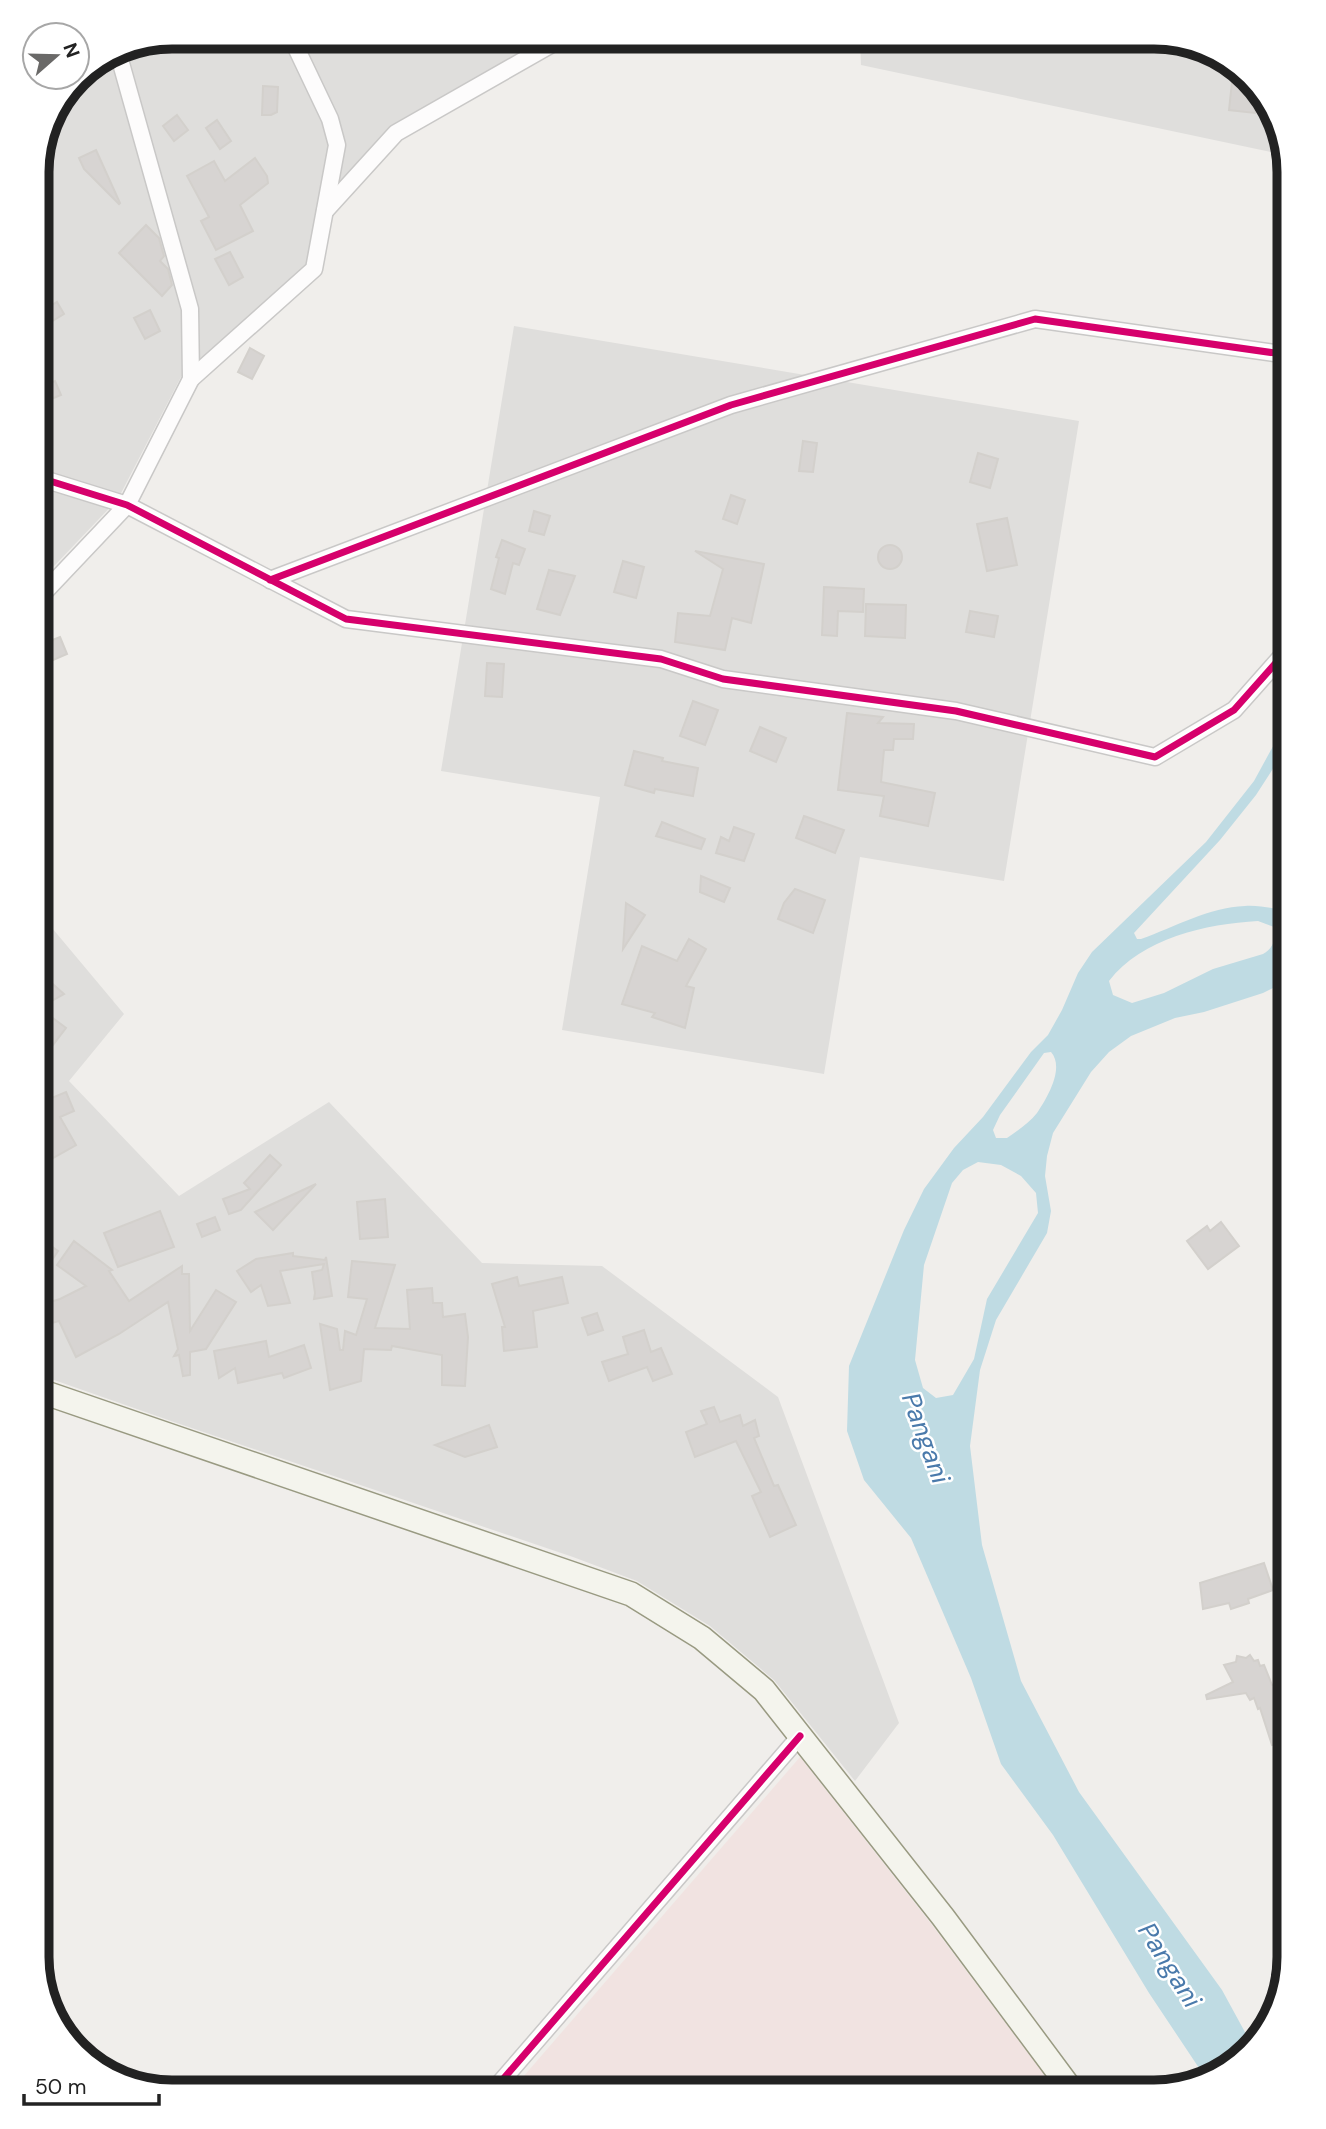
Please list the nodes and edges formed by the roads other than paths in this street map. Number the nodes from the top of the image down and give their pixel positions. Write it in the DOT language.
graph roads {
  1 [pos="297,49"];
  2 [pos="543,49"];
  3 [pos="120,60"];
  4 [pos="325,211"];
  5 [pos="1277,353"];
  6 [pos="191,379"];
  7 [pos="49,481"];
  8 [pos="127,505"];
  9 [pos="270,580"];
  10 [pos="49,587"];
  11 [pos="1277,662"];
  12 [pos="49,1394"];
  13 [pos="800,1736"];
  14 [pos="502,2080"];
  15 [pos="1064,2080"];
  1 -- 4 [label="street"];
  2 -- 4 [label="street"];
  3 -- 6 [label="street"];
  4 -- 6 [label="street"];
  5 -- 9 [label="street"];
  6 -- 8 [label="street"];
  7 -- 8 [label="street"];
  8 -- 9 [label="street"];
  8 -- 10 [label="street"];
  9 -- 11 [label="street"];
  12 -- 13 [label="main road"];
  13 -- 14 [label="street"];
  13 -- 15 [label="main road"];
}
